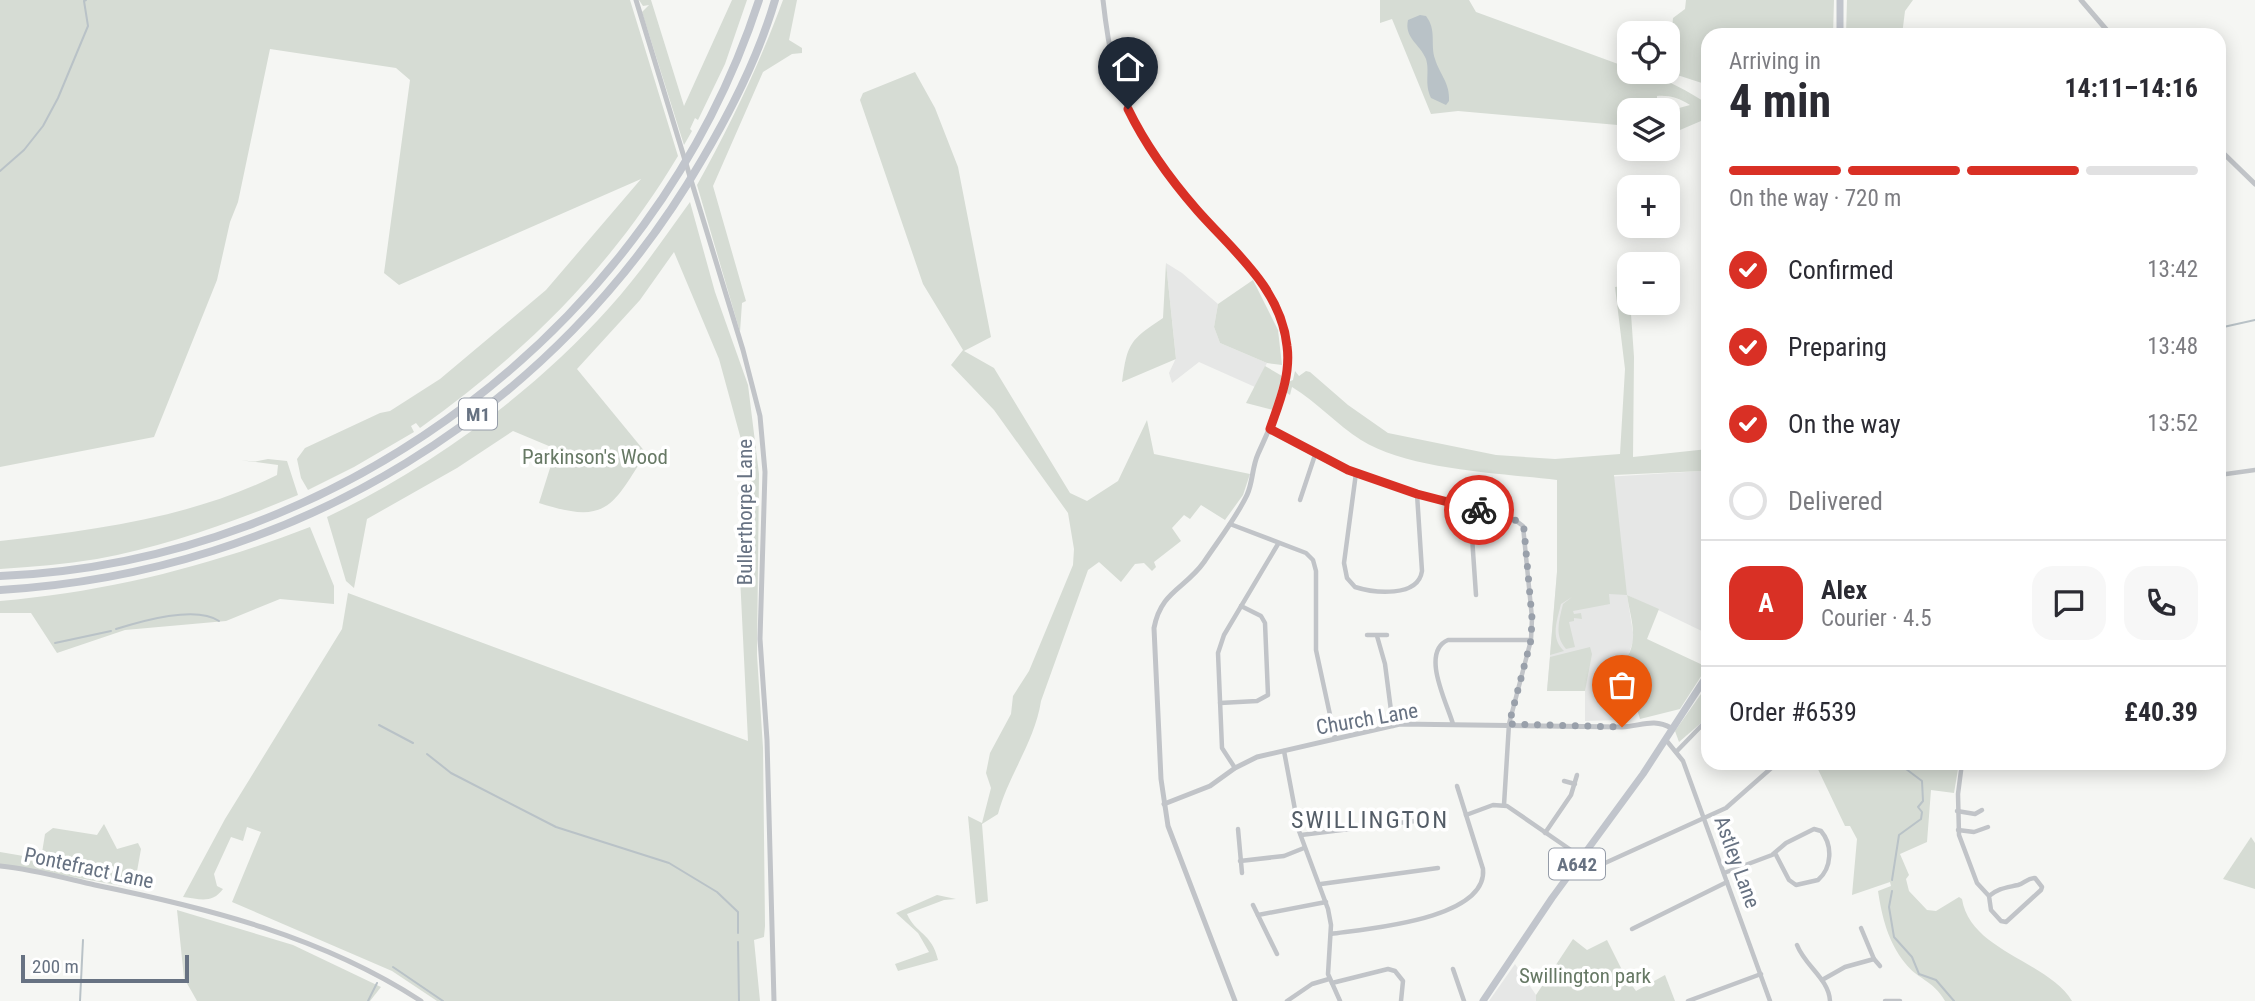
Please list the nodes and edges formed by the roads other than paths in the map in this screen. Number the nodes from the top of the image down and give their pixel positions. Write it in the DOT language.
graph roads {
  1 [pos="636,0"];
  2 [pos="759,0"];
  3 [pos="775,0"];
  4 [pos="1103,0"];
  5 [pos="1840,0"];
  6 [pos="2081,0"];
  7 [pos="1840,28"];
  8 [pos="2105,28"];
  9 [pos="2226,156"];
  10 [pos="2255,184"];
  11 [pos="1270,429"];
  12 [pos="1316,452"];
  13 [pos="2255,470"];
  14 [pos="1356,473"];
  15 [pos="2226,474"];
  16 [pos="1417,494"];
  17 [pos="1300,500"];
  18 [pos="1469,508"];
  19 [pos="1229,524"];
  20 [pos="1278,544"];
  21 [pos="0,576"];
  22 [pos="0,590"];
  23 [pos="1476,594"];
  24 [pos="1241,606"];
  25 [pos="1367,635"];
  26 [pos="1387,635"];
  27 [pos="1377,636"];
  28 [pos="1531,640"];
  29 [pos="1701,684"];
  30 [pos="1220,703"];
  31 [pos="1453,724"];
  32 [pos="1509,724"];
  33 [pos="1393,726"];
  34 [pos="1701,726"];
  35 [pos="1671,728"];
  36 [pos="1335,738"];
  37 [pos="1665,739"];
  38 [pos="1284,751"];
  39 [pos="1676,752"];
  40 [pos="1235,768"];
  41 [pos="1769,770"];
  42 [pos="1961,770"];
  43 [pos="1577,775"];
  44 [pos="1564,781"];
  45 [pos="1575,784"];
  46 [pos="1457,786"];
  47 [pos="1164,804"];
  48 [pos="1504,805"];
  49 [pos="1982,810"];
  50 [pos="1957,811"];
  51 [pos="1405,812"];
  52 [pos="1466,815"];
  53 [pos="1704,818"];
  54 [pos="1423,820"];
  55 [pos="1406,821"];
  56 [pos="1988,827"];
  57 [pos="1238,829"];
  58 [pos="1958,830"];
  59 [pos="1545,833"];
  60 [pos="1301,835"];
  61 [pos="1304,848"];
  62 [pos="1775,853"];
  63 [pos="1582,858"];
  64 [pos="1240,861"];
  65 [pos="1418,863"];
  66 [pos="0,866"];
  67 [pos="1438,868"];
  68 [pos="1419,870"];
  69 [pos="1242,873"];
  70 [pos="1583,873"];
  71 [pos="1724,873"];
  72 [pos="1727,882"];
  73 [pos="1320,884"];
  74 [pos="1989,896"];
  75 [pos="1326,902"];
  76 [pos="1253,905"];
  77 [pos="1258,915"];
  78 [pos="1861,928"];
  79 [pos="1632,929"];
  80 [pos="1331,934"];
  81 [pos="1797,946"];
  82 [pos="1277,954"];
  83 [pos="1874,959"];
  84 [pos="1880,966"];
  85 [pos="1453,969"];
  86 [pos="1761,974"];
  87 [pos="1822,980"];
  88 [pos="1330,981"];
  89 [pos="421,1001"];
  90 [pos="774,1001"];
  91 [pos="1235,1001"];
  92 [pos="1287,1001"];
  93 [pos="1340,1001"];
  94 [pos="1401,1001"];
  95 [pos="1464,1001"];
  96 [pos="1483,1001"];
  97 [pos="1688,1001"];
  98 [pos="1770,1001"];
  99 [pos="1830,1001"];
  100 [pos="1885,1001"];
  101 [pos="1900,1001"];
  1 -- 90 [label="street, Bullerthorpe Lane"];
  2 -- 21 [label="highway, M1"];
  3 -- 22 [label="highway, M1"];
  4 -- 11 [label="street"];
  5 -- 7 [label="main road"];
  6 -- 8 [label="street"];
  9 -- 10 [label="street"];
  11 -- 12 [label="street"];
  11 -- 19 [label="street"];
  12 -- 14 [label="street"];
  12 -- 17 [label="street"];
  13 -- 15 [label="street"];
  14 -- 16 [label="street"];
  14 -- 16 [label="street"];
  16 -- 18 [label="street"];
  18 -- 23 [label="street"];
  18 -- 28 [label="street"];
  19 -- 20 [label="street"];
  19 -- 47 [label="street"];
  20 -- 24 [label="street"];
  20 -- 36 [label="street"];
  24 -- 30 [label="street"];
  24 -- 30 [label="street"];
  25 -- 27 [label="street"];
  26 -- 27 [label="street"];
  27 -- 33 [label="street"];
  28 -- 31 [label="street"];
  28 -- 32 [label="street"];
  29 -- 35 [label="main road, A642"];
  30 -- 40 [label="street"];
  31 -- 32 [label="street, Church Lane"];
  31 -- 33 [label="street, Church Lane"];
  32 -- 35 [label="street, Church Lane"];
  32 -- 48 [label="street"];
  33 -- 36 [label="street, Church Lane"];
  34 -- 39 [label="street"];
  35 -- 37 [label="main road, A642"];
  36 -- 38 [label="street, Church Lane"];
  37 -- 39 [label="street, Astley Lane"];
  37 -- 63 [label="main road, A642"];
  38 -- 40 [label="street, Church Lane"];
  38 -- 60 [label="street"];
  39 -- 53 [label="street, Astley Lane"];
  40 -- 47 [label="street, Church Lane"];
  41 -- 53 [label="street"];
  42 -- 50 [label="street"];
  43 -- 45 [label="street"];
  44 -- 45 [label="street"];
  45 -- 59 [label="street"];
  46 -- 52 [label="street"];
  47 -- 91 [label="street"];
  48 -- 52 [label="street"];
  48 -- 59 [label="street"];
  49 -- 50 [label="street"];
  50 -- 58 [label="street"];
  51 -- 55 [label="street"];
  52 -- 80 [label="street"];
  53 -- 70 [label="street"];
  53 -- 71 [label="street, Astley Lane"];
  54 -- 55 [label="street"];
  55 -- 60 [label="street"];
  56 -- 58 [label="street"];
  57 -- 64 [label="street"];
  58 -- 74 [label="street"];
  59 -- 63 [label="street"];
  60 -- 61 [label="street"];
  61 -- 64 [label="street"];
  61 -- 73 [label="street"];
  62 -- 62 [label="street"];
  62 -- 71 [label="street"];
  63 -- 96 [label="main road, A642"];
  64 -- 69 [label="street"];
  65 -- 68 [label="street"];
  66 -- 89 [label="street, Pontefract Lane"];
  67 -- 68 [label="street"];
  68 -- 73 [label="street"];
  71 -- 72 [label="street, Astley Lane"];
  72 -- 79 [label="street"];
  72 -- 86 [label="street, Astley Lane"];
  73 -- 75 [label="street"];
  74 -- 74 [label="street"];
  75 -- 77 [label="street"];
  75 -- 80 [label="street"];
  76 -- 77 [label="street"];
  77 -- 82 [label="street"];
  78 -- 83 [label="street"];
  80 -- 88 [label="street"];
  81 -- 87 [label="street"];
  83 -- 84 [label="street"];
  83 -- 87 [label="street"];
  85 -- 95 [label="street"];
  86 -- 97 [label="street"];
  86 -- 98 [label="street, Astley Lane"];
  87 -- 99 [label="street"];
  88 -- 92 [label="street"];
  88 -- 93 [label="street"];
  88 -- 94 [label="street"];
  100 -- 101 [label="street"];
}
